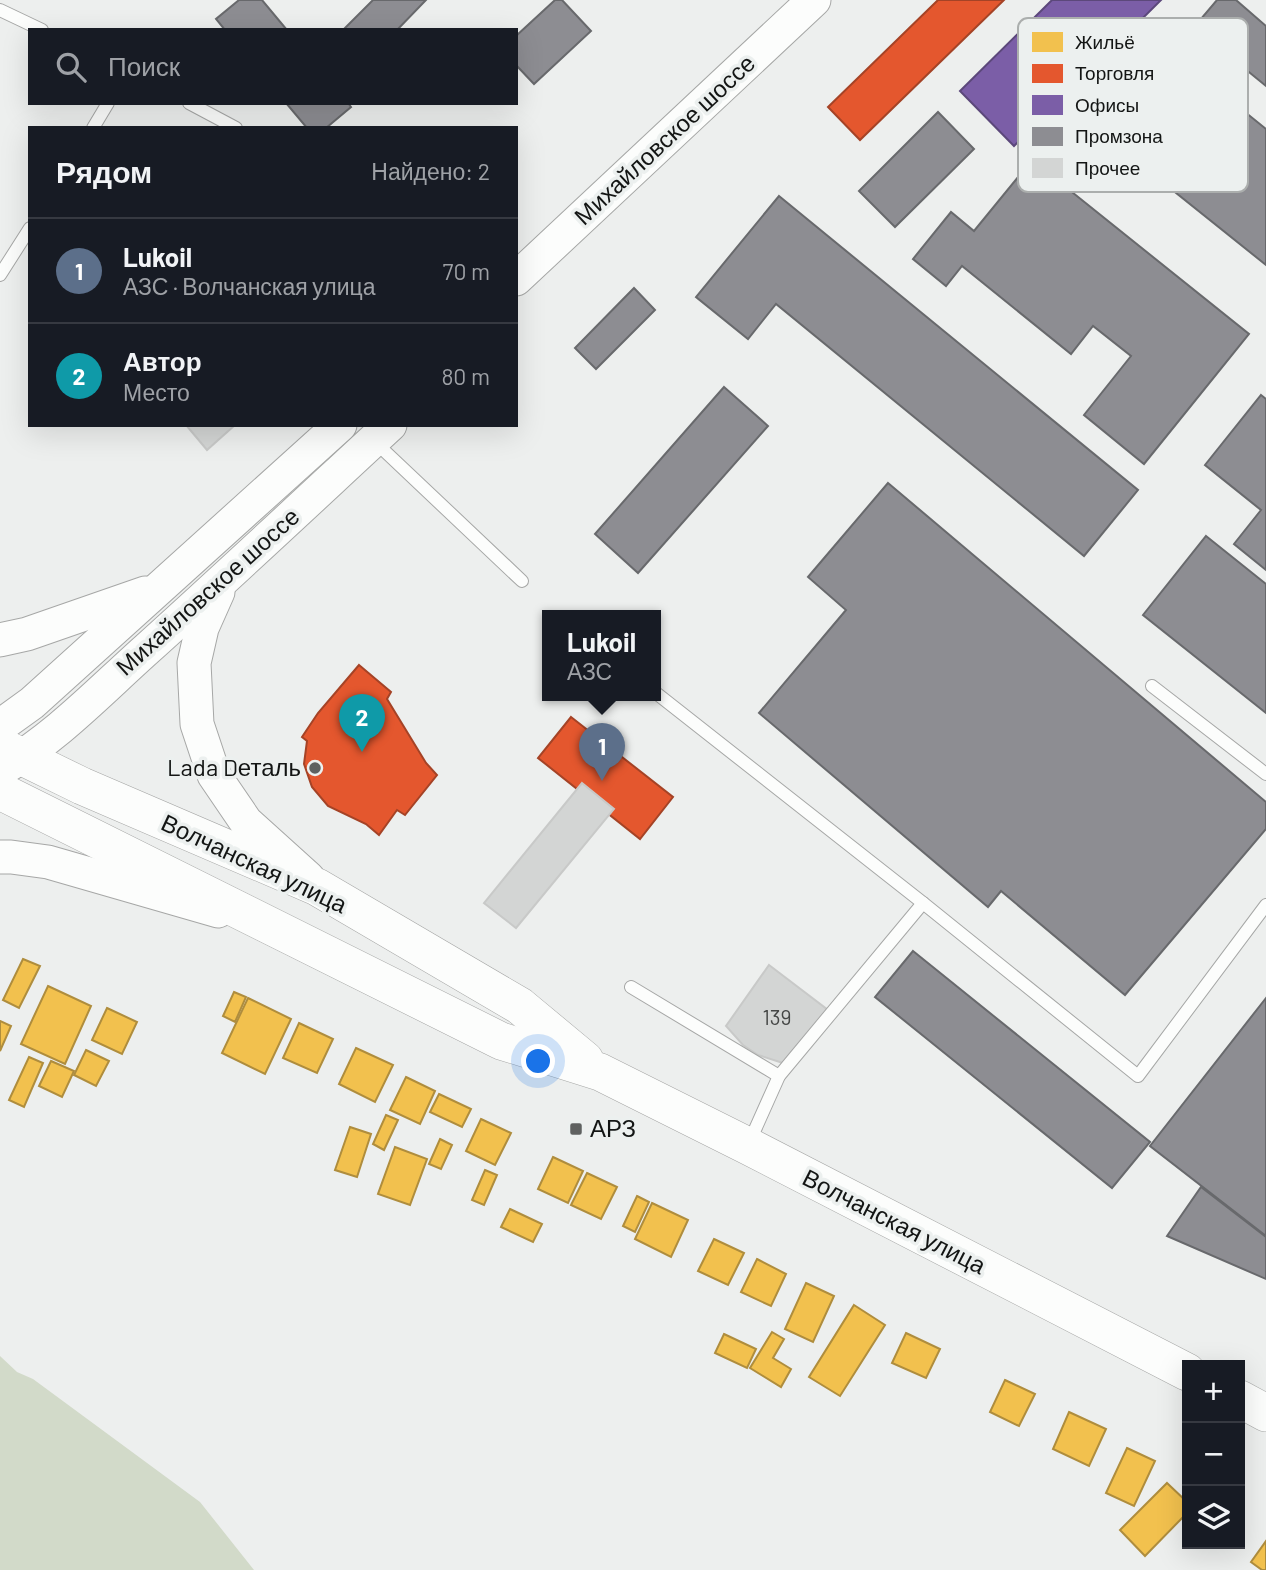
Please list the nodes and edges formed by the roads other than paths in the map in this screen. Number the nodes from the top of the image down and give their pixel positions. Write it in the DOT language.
graph roads {
  1 [pos="814,0"];
  2 [pos="0,10"];
  3 [pos="38,28"];
  4 [pos="107,105"];
  5 [pos="193,105"];
  6 [pos="94,126"];
  7 [pos="232,126"];
  8 [pos="28,231"];
  9 [pos="0,275"];
  10 [pos="518,277"];
  11 [pos="339,427"];
  12 [pos="382,433"];
  13 [pos="223,580"];
  14 [pos="522,581"];
  15 [pos="158,588"];
  16 [pos="0,640"];
  17 [pos="1152,685"];
  18 [pos="661,697"];
  19 [pos="0,726"];
  20 [pos="8,757"];
  21 [pos="1266,774"];
  22 [pos="0,791"];
  23 [pos="0,857"];
  24 [pos="317,887"];
  25 [pos="923,903"];
  26 [pos="1266,905"];
  27 [pos="274,927"];
  28 [pos="631,987"];
  29 [pos="600,1072"];
  30 [pos="779,1076"];
  31 [pos="748,1146"];
  32 [pos="1182,1369"];
  33 [pos="1245,1402"];
  34 [pos="1266,1413"];
  1 -- 10 [label="main road, Михайловское шоссе"];
  2 -- 3 [label="lane"];
  4 -- 6 [label="lane"];
  5 -- 7 [label="lane"];
  8 -- 9 [label="lane"];
  11 -- 15 [label="main road, Михайловское шоссе"];
  12 -- 13 [label="main road, Михайловское шоссе"];
  12 -- 14 [label="lane"];
  13 -- 20 [label="main road, Михайловское шоссе"];
  13 -- 24 [label="main road"];
  15 -- 16 [label="main road"];
  15 -- 19 [label="main road, Михайловское шоссе"];
  17 -- 21 [label="lane"];
  18 -- 25 [label="lane"];
  20 -- 24 [label="main road, Волчанская улица"];
  22 -- 27 [label="main road, Волчанская улица"];
  23 -- 27 [label="main road"];
  24 -- 29 [label="main road, Волчанская улица"];
  25 -- 26 [label="lane"];
  25 -- 30 [label="lane"];
  27 -- 29 [label="main road, Волчанская улица"];
  28 -- 30 [label="lane"];
  29 -- 31 [label="main road, Волчанская улица"];
  30 -- 31 [label="lane"];
  31 -- 32 [label="main road, Волчанская улица"];
  33 -- 34 [label="main road"];
}
